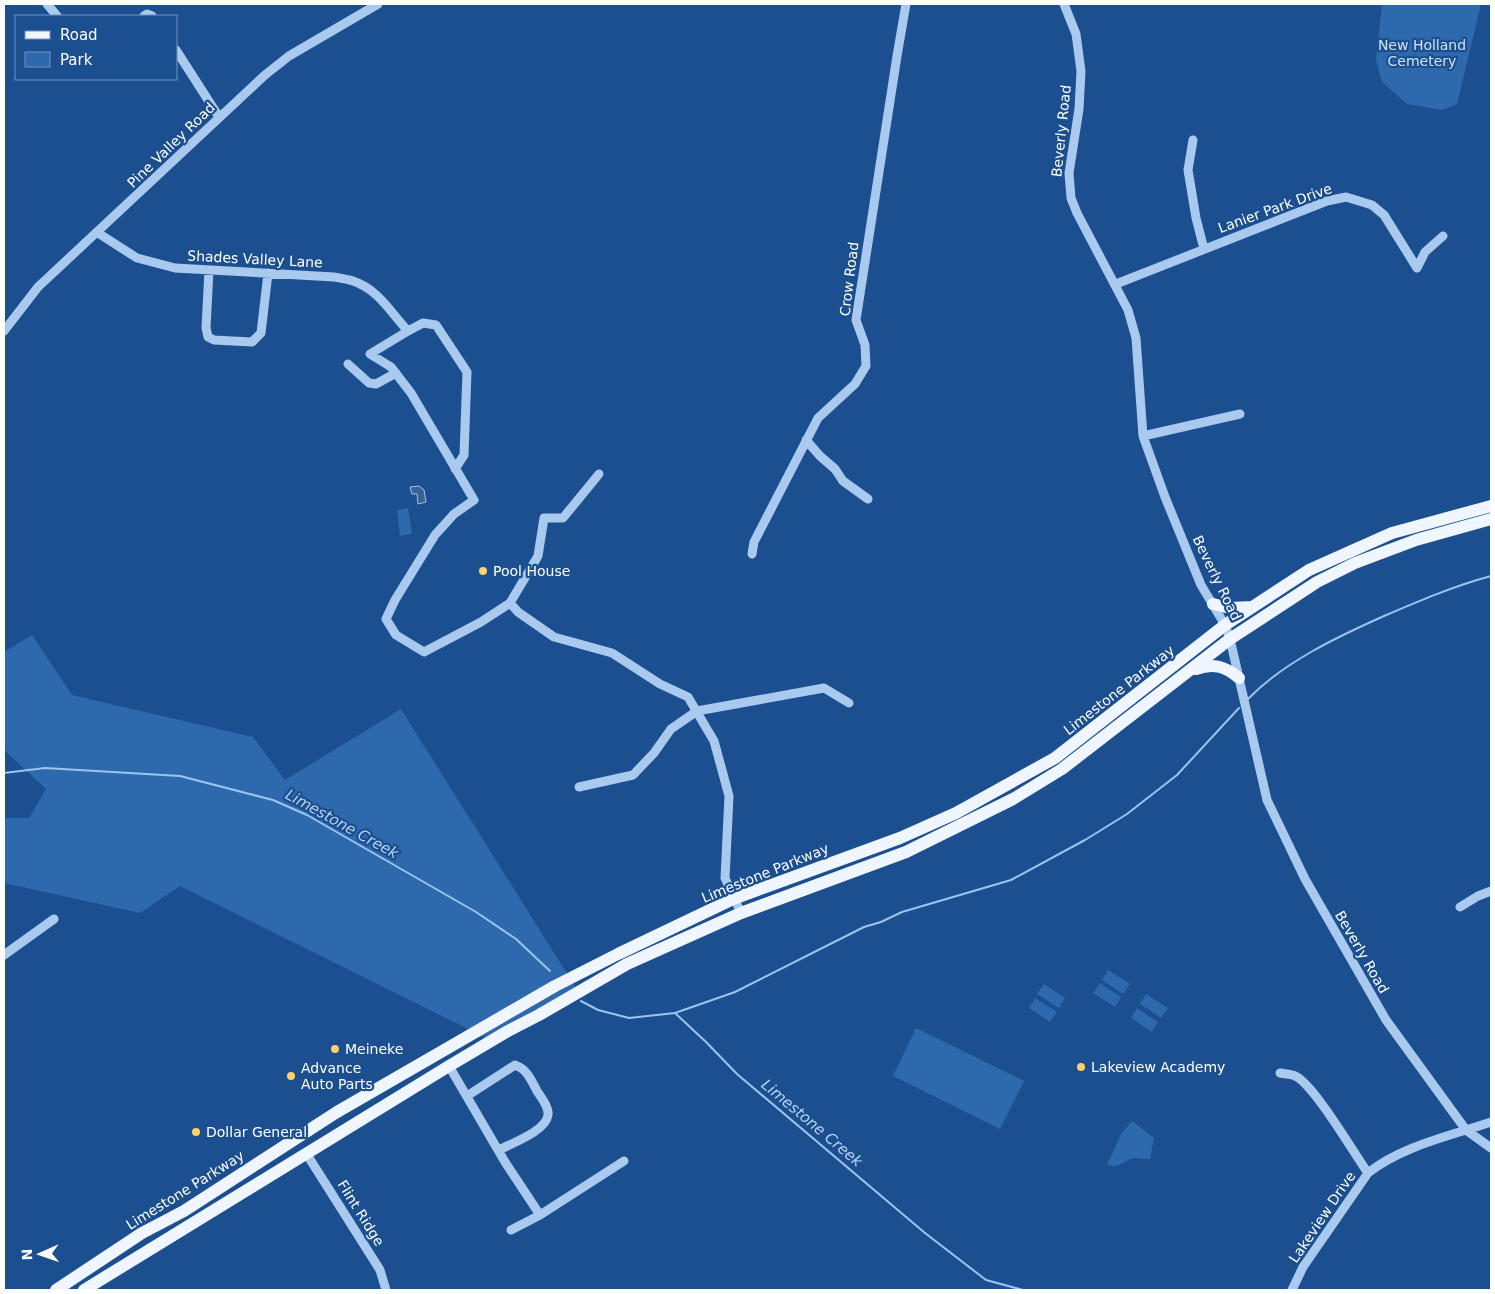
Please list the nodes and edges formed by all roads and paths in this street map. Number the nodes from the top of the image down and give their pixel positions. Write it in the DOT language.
graph roads {
  1 [pos="47,4"];
  2 [pos="378,4"];
  3 [pos="906,4"];
  4 [pos="1064,4"];
  5 [pos="56,15"];
  6 [pos="178,53"];
  7 [pos="219,118"];
  8 [pos="1193,140"];
  9 [pos="98,233"];
  10 [pos="1443,236"];
  11 [pos="1204,249"];
  12 [pos="209,270"];
  13 [pos="268,273"];
  14 [pos="1116,284"];
  15 [pos="408,330"];
  16 [pos="4,331"];
  17 [pos="348,364"];
  18 [pos="396,373"];
  19 [pos="1240,414"];
  20 [pos="1143,436"];
  21 [pos="806,440"];
  22 [pos="455,469"];
  23 [pos="599,474"];
  24 [pos="868,499"];
  25 [pos="1491,506"];
  26 [pos="1491,520"];
  27 [pos="752,554"];
  28 [pos="510,603"];
  29 [pos="1213,604"];
  30 [pos="1254,606"];
  31 [pos="1226,625"];
  32 [pos="1230,639"];
  33 [pos="1187,673"];
  34 [pos="1239,678"];
  35 [pos="848,703"];
  36 [pos="697,711"];
  37 [pos="579,787"];
  38 [pos="1491,891"];
  39 [pos="733,899"];
  40 [pos="1460,907"];
  41 [pos="741,913"];
  42 [pos="54,919"];
  43 [pos="4,954"];
  44 [pos="440,1051"];
  45 [pos="449,1066"];
  46 [pos="1280,1073"];
  47 [pos="467,1096"];
  48 [pos="1491,1122"];
  49 [pos="1466,1130"];
  50 [pos="1491,1148"];
  51 [pos="499,1150"];
  52 [pos="306,1153"];
  53 [pos="624,1161"];
  54 [pos="1368,1173"];
  55 [pos="540,1215"];
  56 [pos="511,1230"];
  57 [pos="142,1233"];
  58 [pos="151,1248"];
  59 [pos="56,1290"];
  60 [pos="84,1290"];
  61 [pos="386,1290"];
  62 [pos="1292,1290"];
  1 -- 5 [label="street"];
  2 -- 7 [label="street, Pine Valley Road"];
  3 -- 21 [label="street, Crow Road"];
  4 -- 14 [label="street, Beverly Road"];
  6 -- 7 [label="street"];
  7 -- 9 [label="street, Pine Valley Road"];
  8 -- 11 [label="street"];
  9 -- 12 [label="street, Shades Valley Lane"];
  9 -- 16 [label="street, Pine Valley Road"];
  10 -- 11 [label="street, Lanier Park Drive"];
  11 -- 14 [label="street, Lanier Park Drive"];
  12 -- 13 [label="street, Shades Valley Lane"];
  12 -- 13 [label="street"];
  13 -- 15 [label="street, Shades Valley Lane"];
  14 -- 20 [label="street, Beverly Road"];
  15 -- 18 [label="street"];
  15 -- 22 [label="street"];
  17 -- 18 [label="street"];
  18 -- 22 [label="street"];
  19 -- 20 [label="street"];
  20 -- 29 [label="street, Beverly Road"];
  21 -- 24 [label="street"];
  21 -- 27 [label="street, Crow Road"];
  22 -- 28 [label="street"];
  23 -- 28 [label="street"];
  25 -- 30 [label="main road, Limestone Parkway"];
  26 -- 32 [label="main road, Limestone Parkway"];
  28 -- 36 [label="street"];
  29 -- 30 [label="main road"];
  29 -- 31 [label="street, Beverly Road"];
  30 -- 31 [label="main road, Limestone Parkway"];
  31 -- 32 [label="street, Beverly Road"];
  31 -- 39 [label="main road, Limestone Parkway"];
  32 -- 33 [label="main road, Limestone Parkway"];
  32 -- 34 [label="street, Beverly Road"];
  33 -- 34 [label="main road"];
  33 -- 41 [label="main road, Limestone Parkway"];
  34 -- 49 [label="street, Beverly Road"];
  35 -- 36 [label="street"];
  36 -- 37 [label="street"];
  36 -- 39 [label="street"];
  38 -- 40 [label="street"];
  39 -- 41 [label="street"];
  39 -- 44 [label="main road, Limestone Parkway"];
  41 -- 45 [label="main road, Limestone Parkway"];
  42 -- 43 [label="street"];
  44 -- 45 [label="main road"];
  44 -- 57 [label="main road, Limestone Parkway"];
  45 -- 47 [label="street"];
  45 -- 52 [label="main road, Limestone Parkway"];
  46 -- 54 [label="street"];
  47 -- 51 [label="street"];
  47 -- 51 [label="street"];
  48 -- 49 [label="street, Lakeview Drive"];
  49 -- 50 [label="street, Beverly Road"];
  49 -- 54 [label="street, Lakeview Drive"];
  51 -- 55 [label="street"];
  52 -- 58 [label="main road, Limestone Parkway"];
  52 -- 61 [label="street, Flint Ridge"];
  53 -- 55 [label="street"];
  54 -- 62 [label="street, Lakeview Drive"];
  55 -- 56 [label="street"];
  57 -- 58 [label="main road"];
  57 -- 59 [label="main road, Limestone Parkway"];
  58 -- 60 [label="main road, Limestone Parkway"];
}
